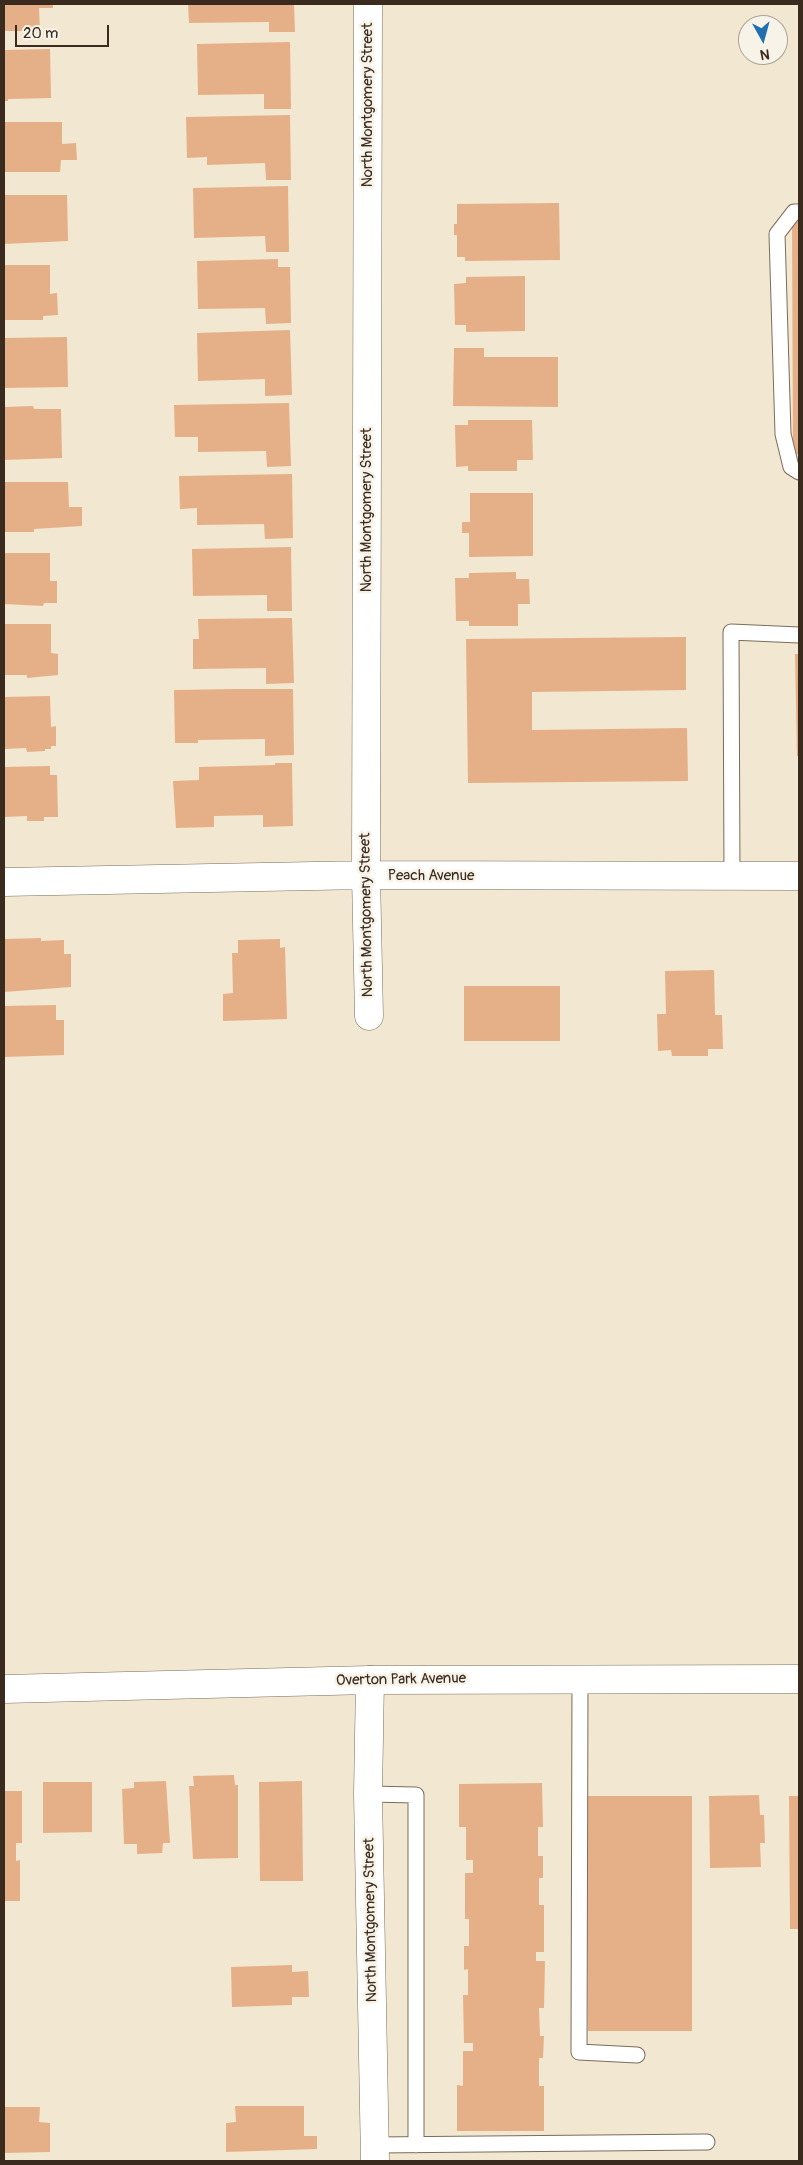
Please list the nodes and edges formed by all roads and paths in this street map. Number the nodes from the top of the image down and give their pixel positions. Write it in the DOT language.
graph roads {
  1 [pos="368,4"];
  2 [pos="799,212"];
  3 [pos="799,472"];
  4 [pos="799,635"];
  5 [pos="366,875"];
  6 [pos="732,876"];
  7 [pos="799,876"];
  8 [pos="4,882"];
  9 [pos="369,1016"];
  10 [pos="799,1678"];
  11 [pos="580,1679"];
  12 [pos="370,1680"];
  13 [pos="4,1689"];
  14 [pos="368,1794"];
  15 [pos="637,2055"];
  16 [pos="707,2142"];
  17 [pos="416,2146"];
  18 [pos="375,2153"];
  1 -- 5 [label="street, North Montgomery Street"];
  2 -- 3 [label="lane"];
  4 -- 6 [label="lane"];
  5 -- 6 [label="street, Peach Avenue"];
  5 -- 8 [label="street, Peach Avenue"];
  5 -- 9 [label="street, North Montgomery Street"];
  6 -- 7 [label="street, Peach Avenue"];
  10 -- 11 [label="street, Overton Park Avenue"];
  11 -- 12 [label="street, Overton Park Avenue"];
  11 -- 15 [label="lane"];
  12 -- 13 [label="street, Overton Park Avenue"];
  12 -- 14 [label="street, North Montgomery Street"];
  14 -- 17 [label="lane"];
  14 -- 18 [label="street, North Montgomery Street"];
  16 -- 17 [label="lane"];
  17 -- 18 [label="lane"];
}
